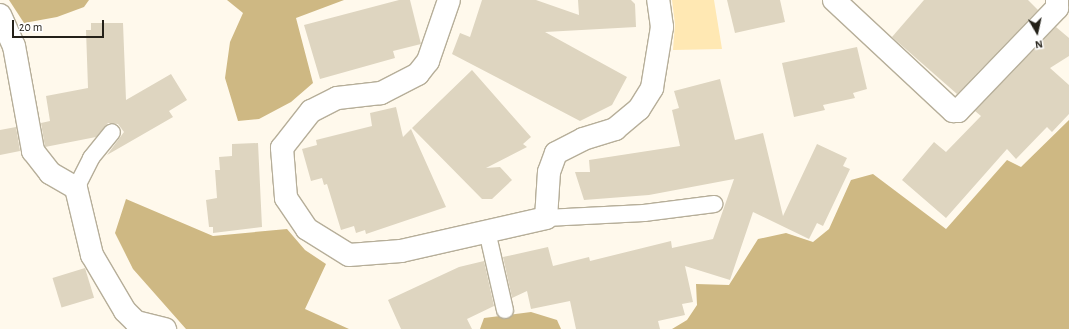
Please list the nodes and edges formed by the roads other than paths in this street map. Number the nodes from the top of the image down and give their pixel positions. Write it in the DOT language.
graph roads {
  1 [pos="450,0"];
  2 [pos="658,0"];
  3 [pos="1057,0"];
  4 [pos="840,2"];
  5 [pos="0,15"];
  6 [pos="112,132"];
  7 [pos="76,188"];
  8 [pos="714,204"];
  9 [pos="546,218"];
  10 [pos="487,231"];
  11 [pos="505,310"];
  12 [pos="164,329"];
  1 -- 10 [label="street"];
  2 -- 9 [label="street"];
  3 -- 4 [label="street"];
  5 -- 7 [label="street"];
  6 -- 7 [label="lane"];
  7 -- 12 [label="street"];
  8 -- 9 [label="lane"];
  9 -- 10 [label="street"];
  10 -- 11 [label="lane"];
}
